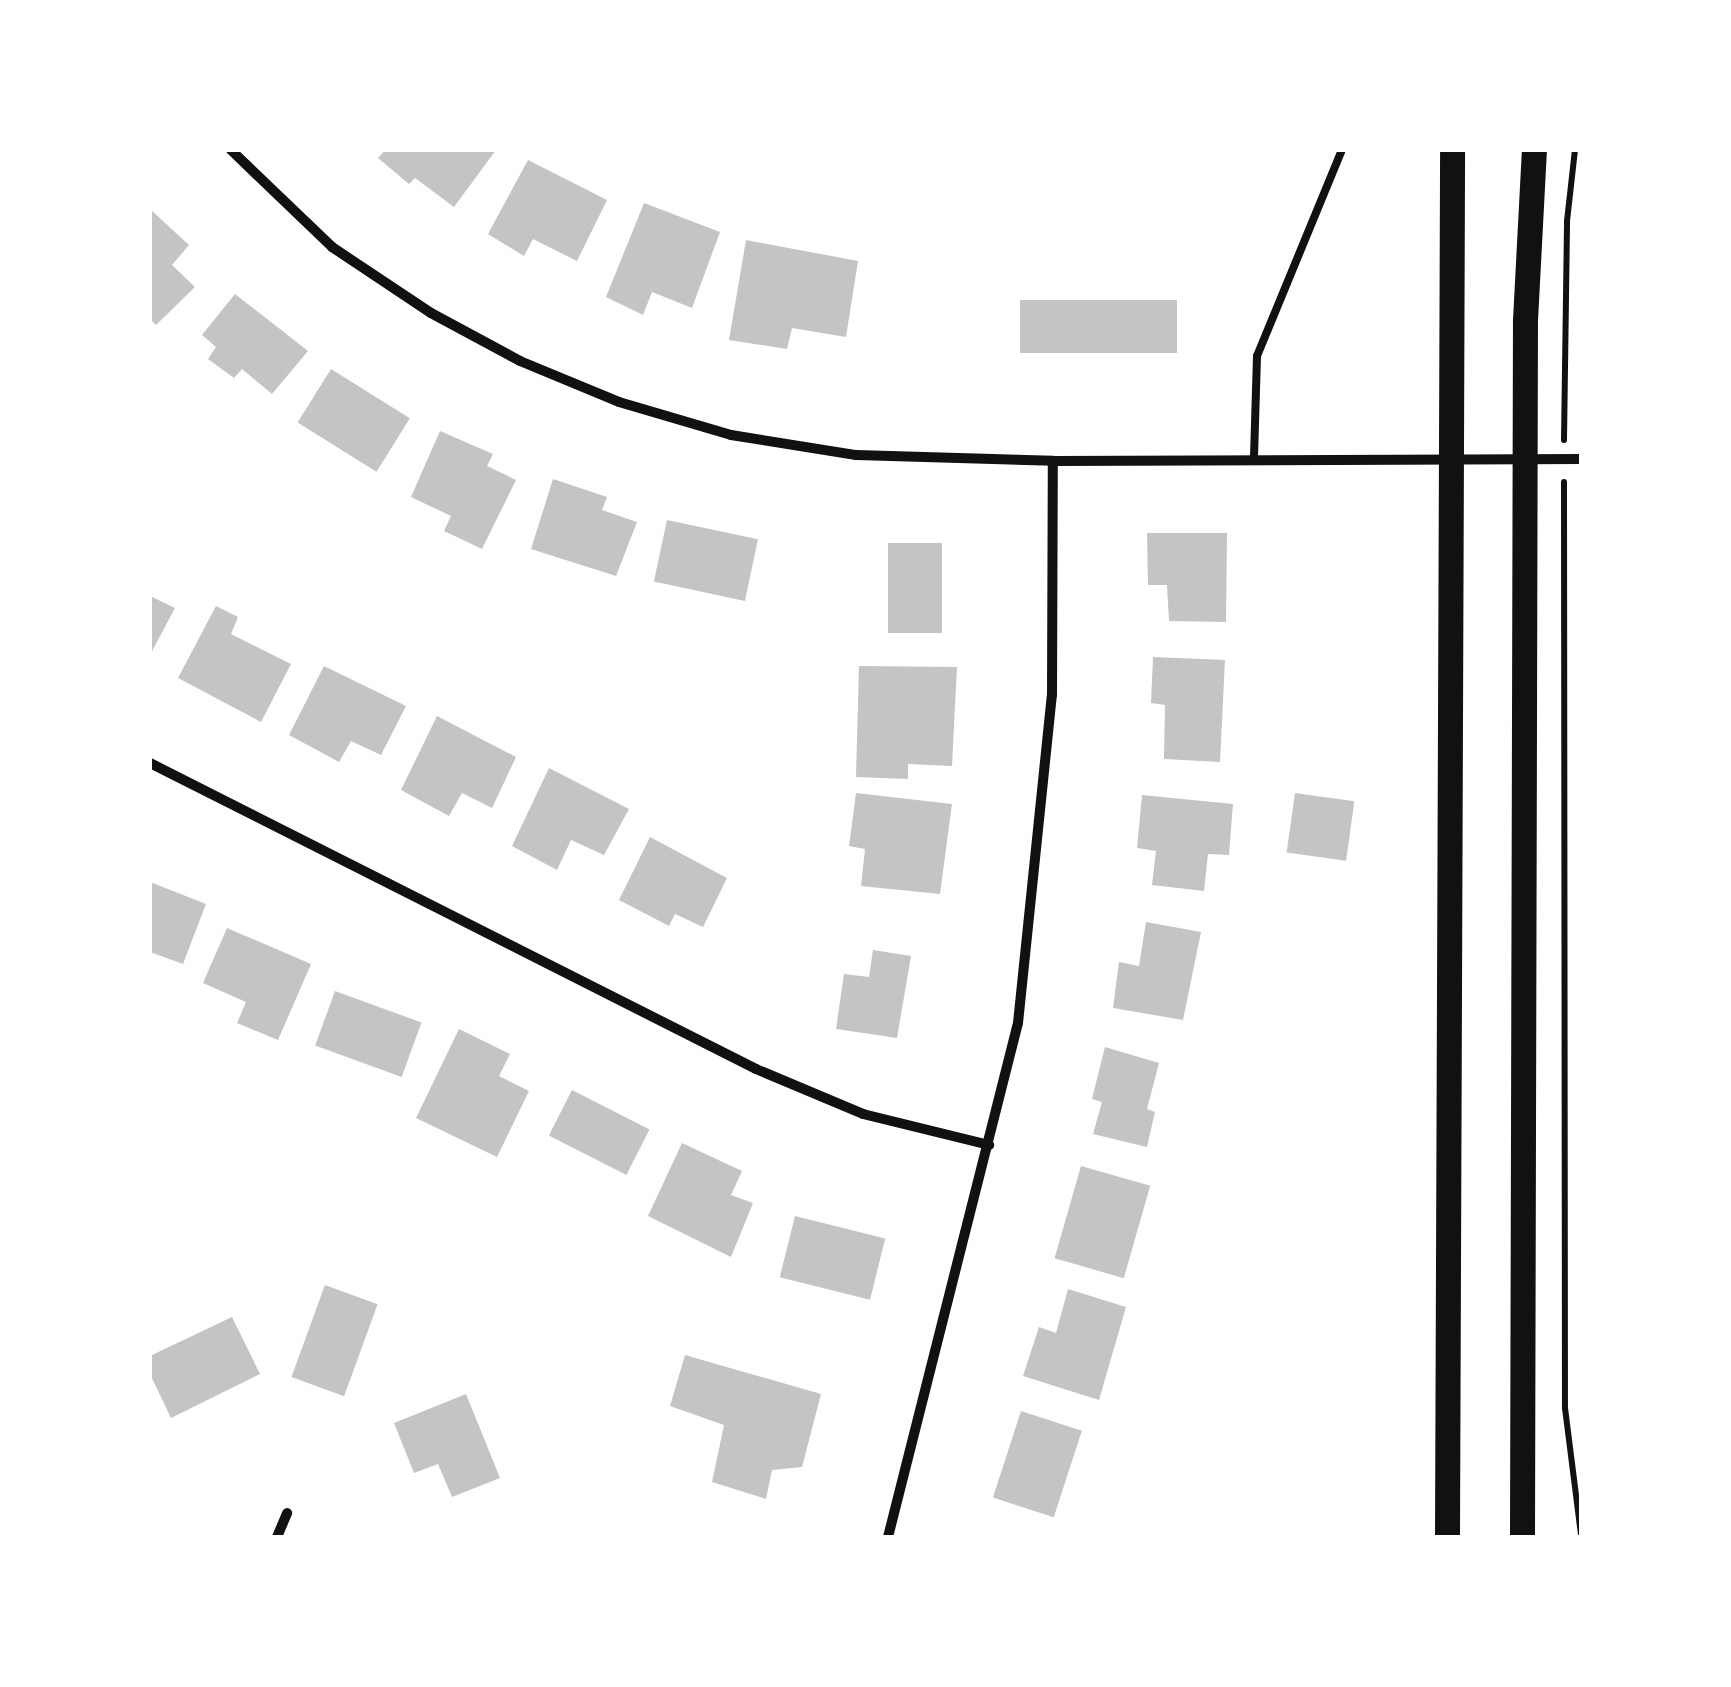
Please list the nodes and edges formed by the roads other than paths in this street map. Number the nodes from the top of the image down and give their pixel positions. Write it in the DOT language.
graph roads {
  1 [pos="230,150"];
  2 [pos="1342,150"];
  3 [pos="1452,150"];
  4 [pos="1534,150"];
  5 [pos="1254,457"];
  6 [pos="1452,458"];
  7 [pos="1526,458"];
  8 [pos="1581,459"];
  9 [pos="1053,460"];
  10 [pos="150,763"];
  11 [pos="989,1145"];
  12 [pos="286,1513"];
  13 [pos="277,1537"];
  14 [pos="888,1537"];
  15 [pos="1447,1537"];
  16 [pos="1522,1537"];
  1 -- 9 [label="street"];
  2 -- 5 [label="lane"];
  3 -- 6 [label="main road"];
  4 -- 7 [label="main road"];
  5 -- 6 [label="street"];
  5 -- 9 [label="street"];
  6 -- 7 [label="street"];
  6 -- 15 [label="main road"];
  7 -- 8 [label="street"];
  7 -- 16 [label="main road"];
  9 -- 11 [label="street"];
  10 -- 11 [label="street"];
  11 -- 14 [label="street"];
  12 -- 13 [label="street"];
}
